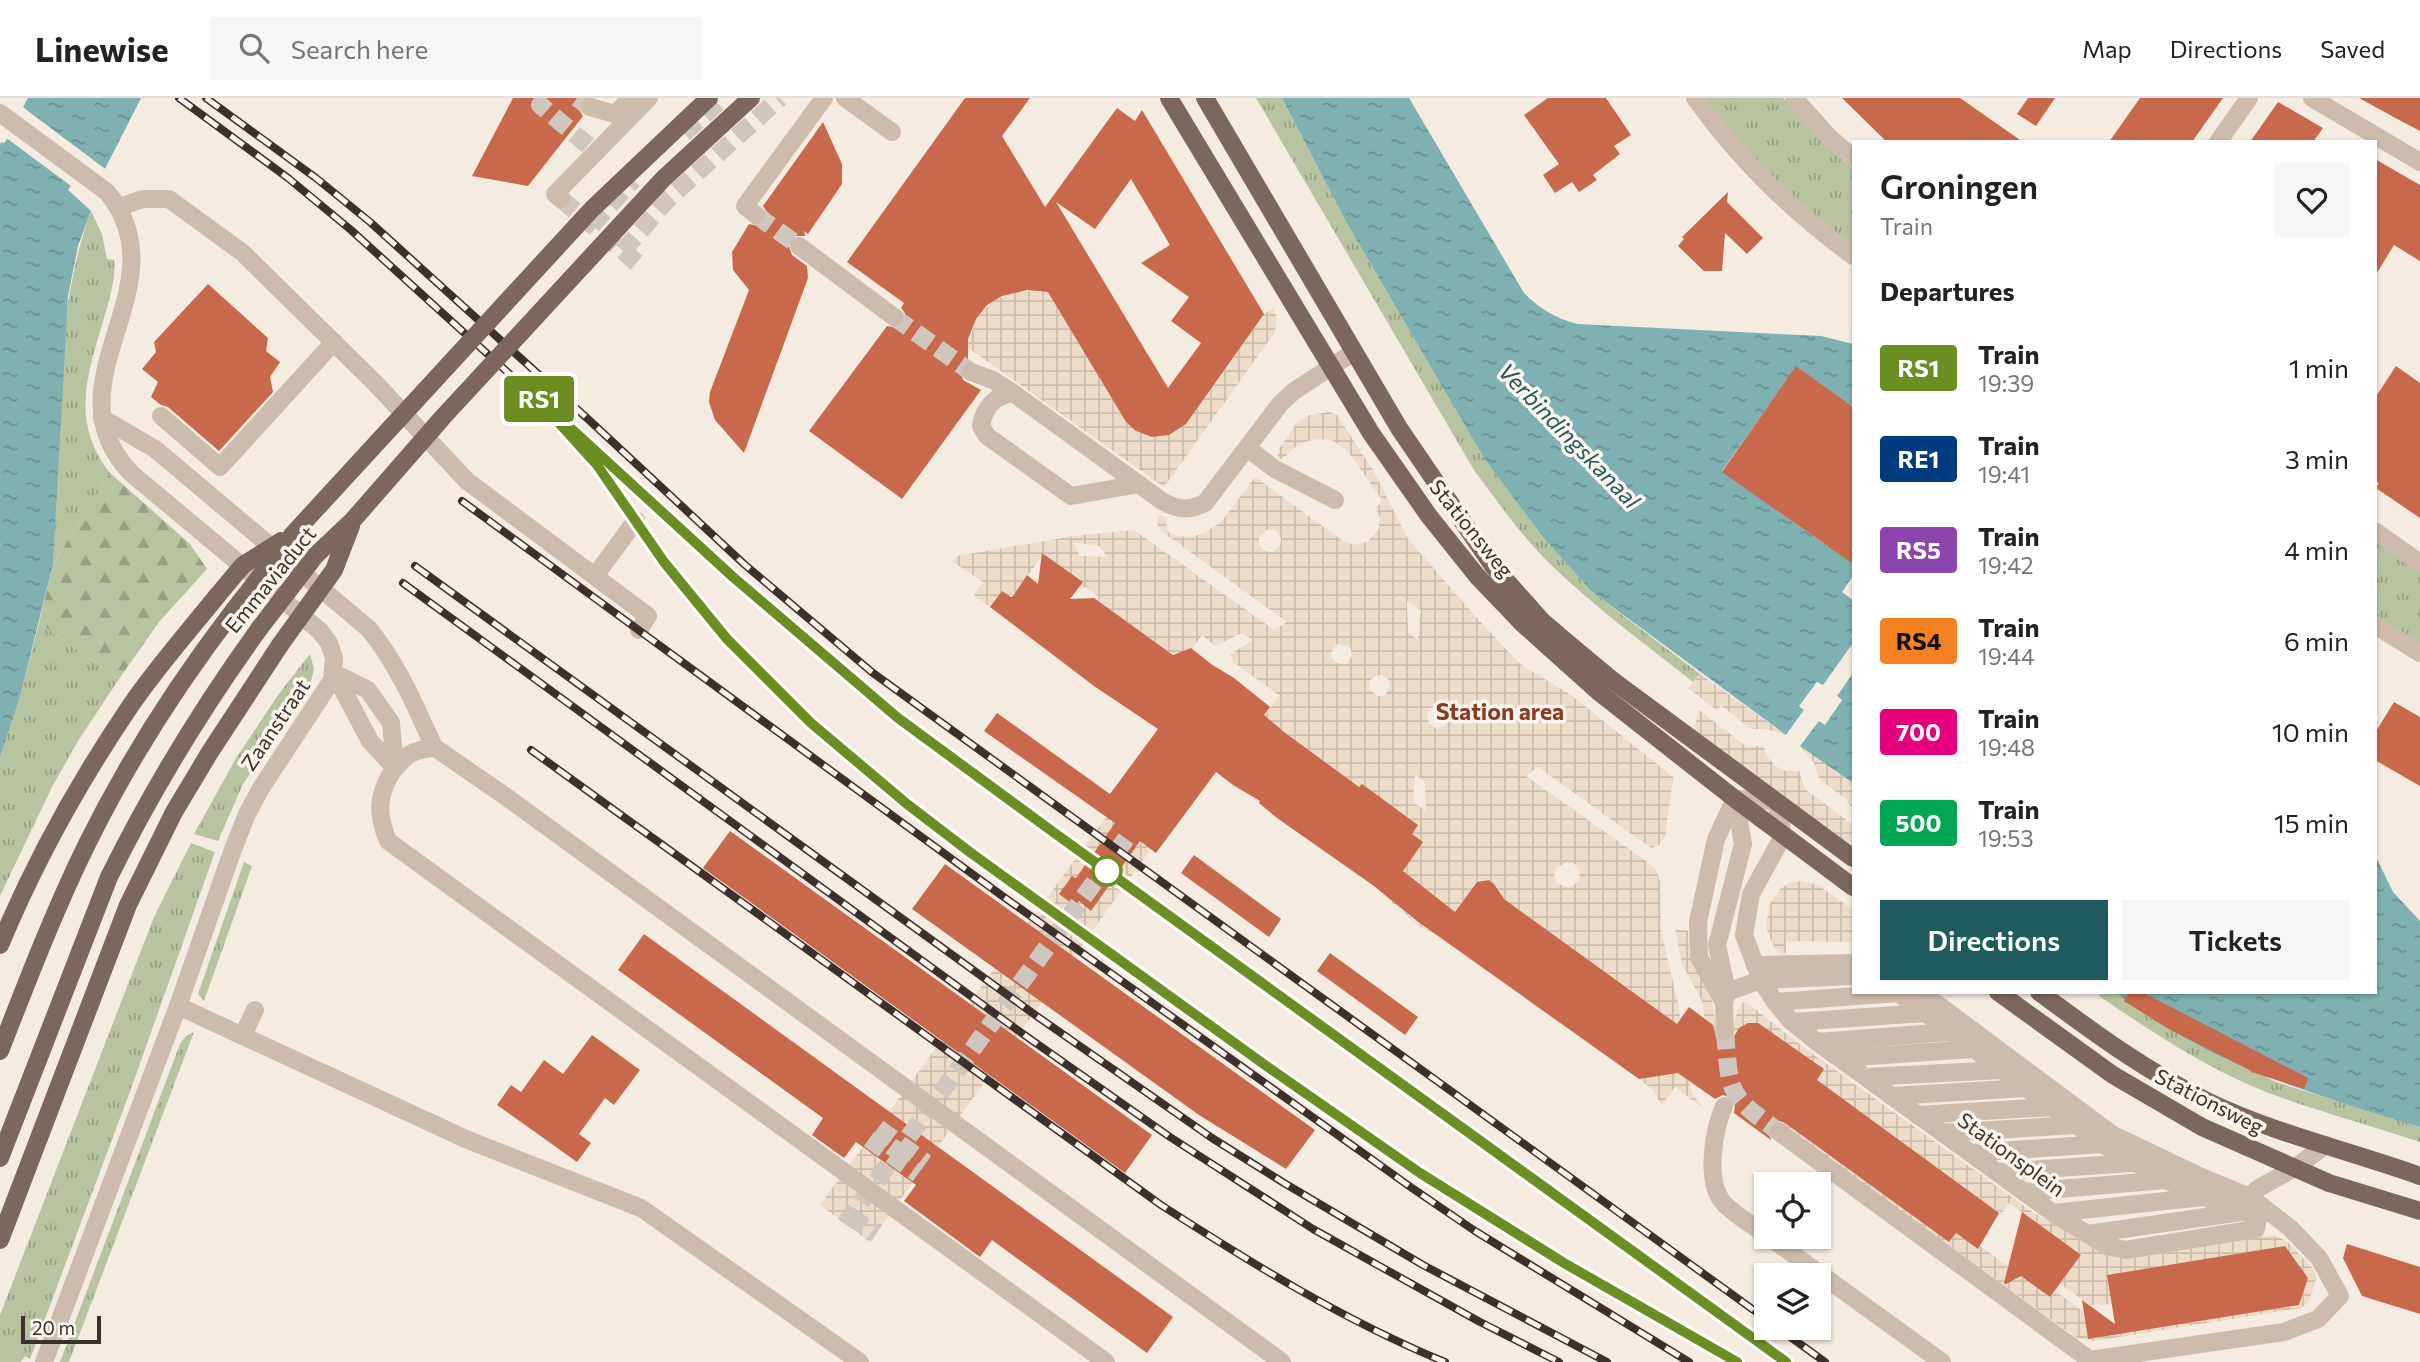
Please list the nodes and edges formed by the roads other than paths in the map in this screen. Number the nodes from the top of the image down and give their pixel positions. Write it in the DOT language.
graph roads {
  1 [pos="631,98"];
  2 [pos="649,98"];
  3 [pos="709,98"];
  4 [pos="751,98"];
  5 [pos="824,98"];
  6 [pos="845,98"];
  7 [pos="1169,98"];
  8 [pos="1205,98"];
  9 [pos="1695,98"];
  10 [pos="1794,98"];
  11 [pos="2249,98"];
  12 [pos="2312,98"];
  13 [pos="590,107"];
  14 [pos="0,113"];
  15 [pos="892,132"];
  16 [pos="2219,140"];
  17 [pos="1852,157"];
  18 [pos="2420,162"];
  19 [pos="561,199"];
  20 [pos="119,207"];
  21 [pos="756,215"];
  22 [pos="799,246"];
  23 [pos="1852,255"];
  24 [pos="894,317"];
  25 [pos="334,342"];
  26 [pos="1354,352"];
  27 [pos="1332,366"];
  28 [pos="971,372"];
  29 [pos="1013,393"];
  30 [pos="161,416"];
  31 [pos="102,418"];
  32 [pos="1247,448"];
  33 [pos="1139,484"];
  34 [pos="1335,500"];
  35 [pos="353,520"];
  36 [pos="636,520"];
  37 [pos="2377,532"];
  38 [pos="293,534"];
  39 [pos="2420,563"];
  40 [pos="595,576"];
  41 [pos="2377,626"];
  42 [pos="639,630"];
  43 [pos="2420,653"];
  44 [pos="334,673"];
  45 [pos="433,747"];
  46 [pos="395,768"];
  47 [pos="1735,799"];
  48 [pos="1776,801"];
  49 [pos="1783,835"];
  50 [pos="1852,857"];
  51 [pos="1852,886"];
  52 [pos="0,945"];
  53 [pos="1852,963"];
  54 [pos="1758,973"];
  55 [pos="1852,976"];
  56 [pos="1884,994"];
  57 [pos="1899,994"];
  58 [pos="1925,994"];
  59 [pos="2001,994"];
  60 [pos="2042,994"];
  61 [pos="1726,997"];
  62 [pos="1775,1002"];
  63 [pos="178,1006"];
  64 [pos="255,1010"];
  65 [pos="1925,1013"];
  66 [pos="1793,1023"];
  67 [pos="1725,1031"];
  68 [pos="1949,1032"];
  69 [pos="243,1035"];
  70 [pos="1817,1042"];
  71 [pos="1974,1049"];
  72 [pos="0,1051"];
  73 [pos="1840,1058"];
  74 [pos="2001,1070"];
  75 [pos="1866,1077"];
  76 [pos="2026,1088"];
  77 [pos="1891,1096"];
  78 [pos="1724,1106"];
  79 [pos="2052,1107"];
  80 [pos="1917,1115"];
  81 [pos="2076,1125"];
  82 [pos="1779,1132"];
  83 [pos="1942,1133"];
  84 [pos="2102,1144"];
  85 [pos="2326,1144"];
  86 [pos="1970,1153"];
  87 [pos="1,1156"];
  88 [pos="2133,1163"];
  89 [pos="2293,1169"];
  90 [pos="1997,1172"];
  91 [pos="2420,1176"];
  92 [pos="2166,1180"];
  93 [pos="2024,1192"];
  94 [pos="2203,1197"];
  95 [pos="2248,1204"];
  96 [pos="2420,1211"];
  97 [pos="2053,1213"];
  98 [pos="1754,1226"];
  99 [pos="0,1240"];
  100 [pos="1785,1249"];
  101 [pos="2089,1361"];
  102 [pos="44,1362"];
  103 [pos="860,1362"];
  104 [pos="1106,1362"];
  105 [pos="1282,1362"];
  106 [pos="1942,1362"];
  1 -- 13 [label="street"];
  2 -- 19 [label="street"];
  3 -- 38 [label="main road, Emmaviaduct, bridge"];
  4 -- 35 [label="main road, Emmaviaduct, bridge"];
  5 -- 21 [label="street"];
  6 -- 15 [label="street"];
  7 -- 27 [label="main road, Stationsweg"];
  8 -- 26 [label="main road, Stationsweg"];
  9 -- 23 [label="street"];
  10 -- 17 [label="street"];
  11 -- 16 [label="street"];
  12 -- 18 [label="street"];
  14 -- 20 [label="street, Zaanstraat"];
  20 -- 25 [label="street"];
  20 -- 31 [label="street, Zaanstraat"];
  22 -- 24 [label="street"];
  25 -- 30 [label="street"];
  25 -- 40 [label="street"];
  26 -- 27 [label="street"];
  26 -- 48 [label="main road, Stationsweg"];
  27 -- 32 [label="street"];
  27 -- 47 [label="main road, Stationsweg"];
  28 -- 29 [label="street"];
  29 -- 33 [label="street"];
  29 -- 33 [label="street"];
  31 -- 44 [label="street, Zaanstraat"];
  31 -- 45 [label="street"];
  32 -- 33 [label="street"];
  32 -- 34 [label="street"];
  35 -- 87 [label="main road, Emmaviaduct, bridge"];
  35 -- 99 [label="main road, bridge"];
  36 -- 40 [label="street"];
  37 -- 39 [label="street"];
  38 -- 52 [label="main road, bridge"];
  38 -- 72 [label="main road, Emmaviaduct, bridge"];
  40 -- 42 [label="street"];
  41 -- 43 [label="street"];
  44 -- 46 [label="street"];
  44 -- 46 [label="street"];
  44 -- 63 [label="street, Zaanstraat"];
  45 -- 46 [label="street"];
  45 -- 105 [label="street"];
  46 -- 104 [label="street"];
  47 -- 48 [label="street"];
  47 -- 49 [label="main road, Stationsweg"];
  47 -- 61 [label="street"];
  47 -- 61 [label="street"];
  48 -- 49 [label="street"];
  48 -- 50 [label="main road, Stationsweg"];
  49 -- 51 [label="main road, Stationsweg"];
  49 -- 54 [label="street, Stationsplein"];
  53 -- 54 [label="street"];
  54 -- 55 [label="street"];
  54 -- 61 [label="street"];
  54 -- 62 [label="street, Stationsplein"];
  56 -- 62 [label="street"];
  57 -- 65 [label="street"];
  58 -- 95 [label="street"];
  59 -- 89 [label="main road, Stationsweg"];
  60 -- 85 [label="main road, Stationsweg"];
  61 -- 67 [label="street"];
  62 -- 66 [label="street, Stationsplein"];
  63 -- 69 [label="street"];
  63 -- 102 [label="street, Zaanstraat"];
  64 -- 69 [label="street"];
  65 -- 66 [label="street"];
  65 -- 68 [label="street"];
  66 -- 70 [label="street, Stationsplein"];
  68 -- 70 [label="street"];
  68 -- 71 [label="street"];
  69 -- 103 [label="street"];
  70 -- 73 [label="street, Stationsplein"];
  71 -- 73 [label="street"];
  71 -- 74 [label="street"];
  73 -- 75 [label="street, Stationsplein"];
  74 -- 75 [label="street"];
  74 -- 76 [label="street"];
  75 -- 77 [label="street, Stationsplein"];
  76 -- 77 [label="street"];
  76 -- 79 [label="street"];
  77 -- 80 [label="street, Stationsplein"];
  78 -- 98 [label="street"];
  79 -- 80 [label="street"];
  79 -- 81 [label="street"];
  80 -- 83 [label="street, Stationsplein"];
  81 -- 83 [label="street"];
  81 -- 84 [label="street"];
  82 -- 101 [label="street"];
  83 -- 86 [label="street, Stationsplein"];
  84 -- 86 [label="street"];
  84 -- 88 [label="street"];
  85 -- 89 [label="street"];
  85 -- 91 [label="main road, Stationsweg"];
  86 -- 90 [label="street, Stationsplein"];
  88 -- 90 [label="street"];
  88 -- 92 [label="street"];
  89 -- 95 [label="street"];
  89 -- 96 [label="main road, Stationsweg"];
  90 -- 93 [label="street, Stationsplein"];
  92 -- 93 [label="street"];
  92 -- 94 [label="street"];
  93 -- 97 [label="street, Stationsplein"];
  94 -- 95 [label="street"];
  94 -- 97 [label="street"];
  95 -- 97 [label="street, Stationsplein"];
  95 -- 101 [label="street"];
  100 -- 106 [label="street"];
}
